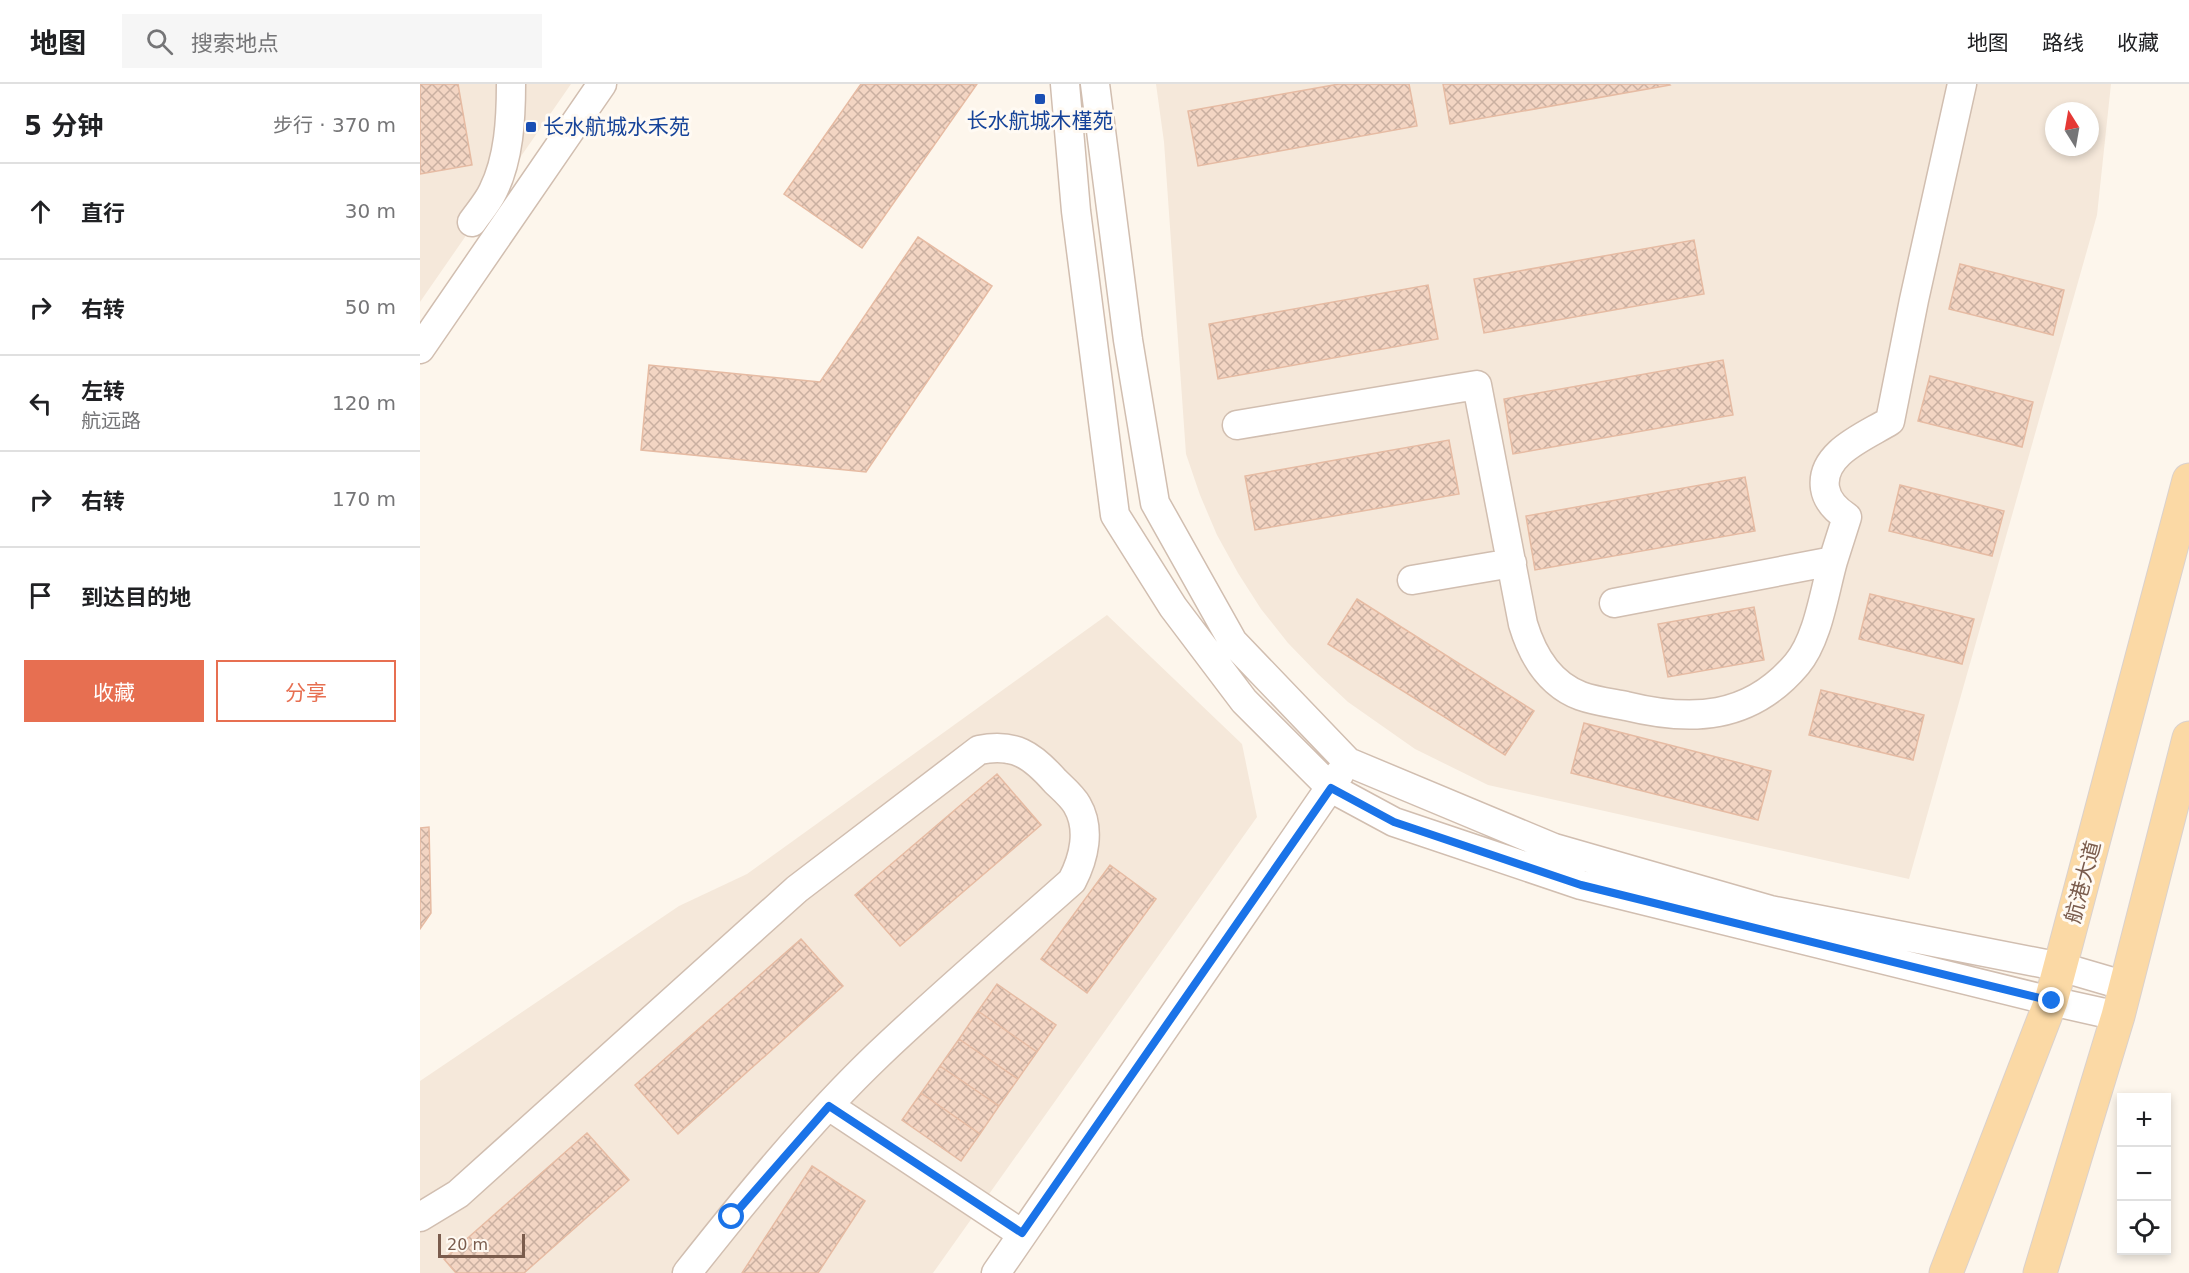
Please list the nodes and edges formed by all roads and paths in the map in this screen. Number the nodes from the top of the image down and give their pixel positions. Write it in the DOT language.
graph roads {
  1 [pos="511,84"];
  2 [pos="602,84"];
  3 [pos="1065,84"];
  4 [pos="1095,84"];
  5 [pos="1962,84"];
  6 [pos="472,222"];
  7 [pos="420,349"];
  8 [pos="1237,424"];
  9 [pos="2189,480"];
  10 [pos="1833,561"];
  11 [pos="1512,563"];
  12 [pos="1412,580"];
  13 [pos="1614,603"];
  14 [pos="2189,738"];
  15 [pos="1348,762"];
  16 [pos="1331,788"];
  17 [pos="2061,967"];
  18 [pos="2052,1001"];
  19 [pos="2122,1001"];
  20 [pos="829,1106"];
  21 [pos="420,1217"];
  22 [pos="1022,1233"];
  23 [pos="687,1273"];
  24 [pos="996,1273"];
  25 [pos="1946,1273"];
  26 [pos="2040,1273"];
  1 -- 6 [label="street"];
  2 -- 7 [label="street"];
  3 -- 16 [label="street"];
  4 -- 15 [label="street"];
  5 -- 10 [label="street"];
  8 -- 11 [label="street"];
  9 -- 17 [label="main road, 航港大道"];
  10 -- 11 [label="street"];
  10 -- 13 [label="street"];
  11 -- 12 [label="street"];
  14 -- 19 [label="main road"];
  15 -- 16 [label="street"];
  15 -- 17 [label="street"];
  16 -- 18 [label="street"];
  16 -- 22 [label="street"];
  17 -- 18 [label="main road, 航港大道"];
  17 -- 19 [label="street"];
  18 -- 19 [label="street"];
  18 -- 25 [label="main road, 航港大道"];
  19 -- 26 [label="main road"];
  20 -- 21 [label="street"];
  20 -- 22 [label="street"];
  20 -- 23 [label="street"];
  22 -- 24 [label="street"];
}
